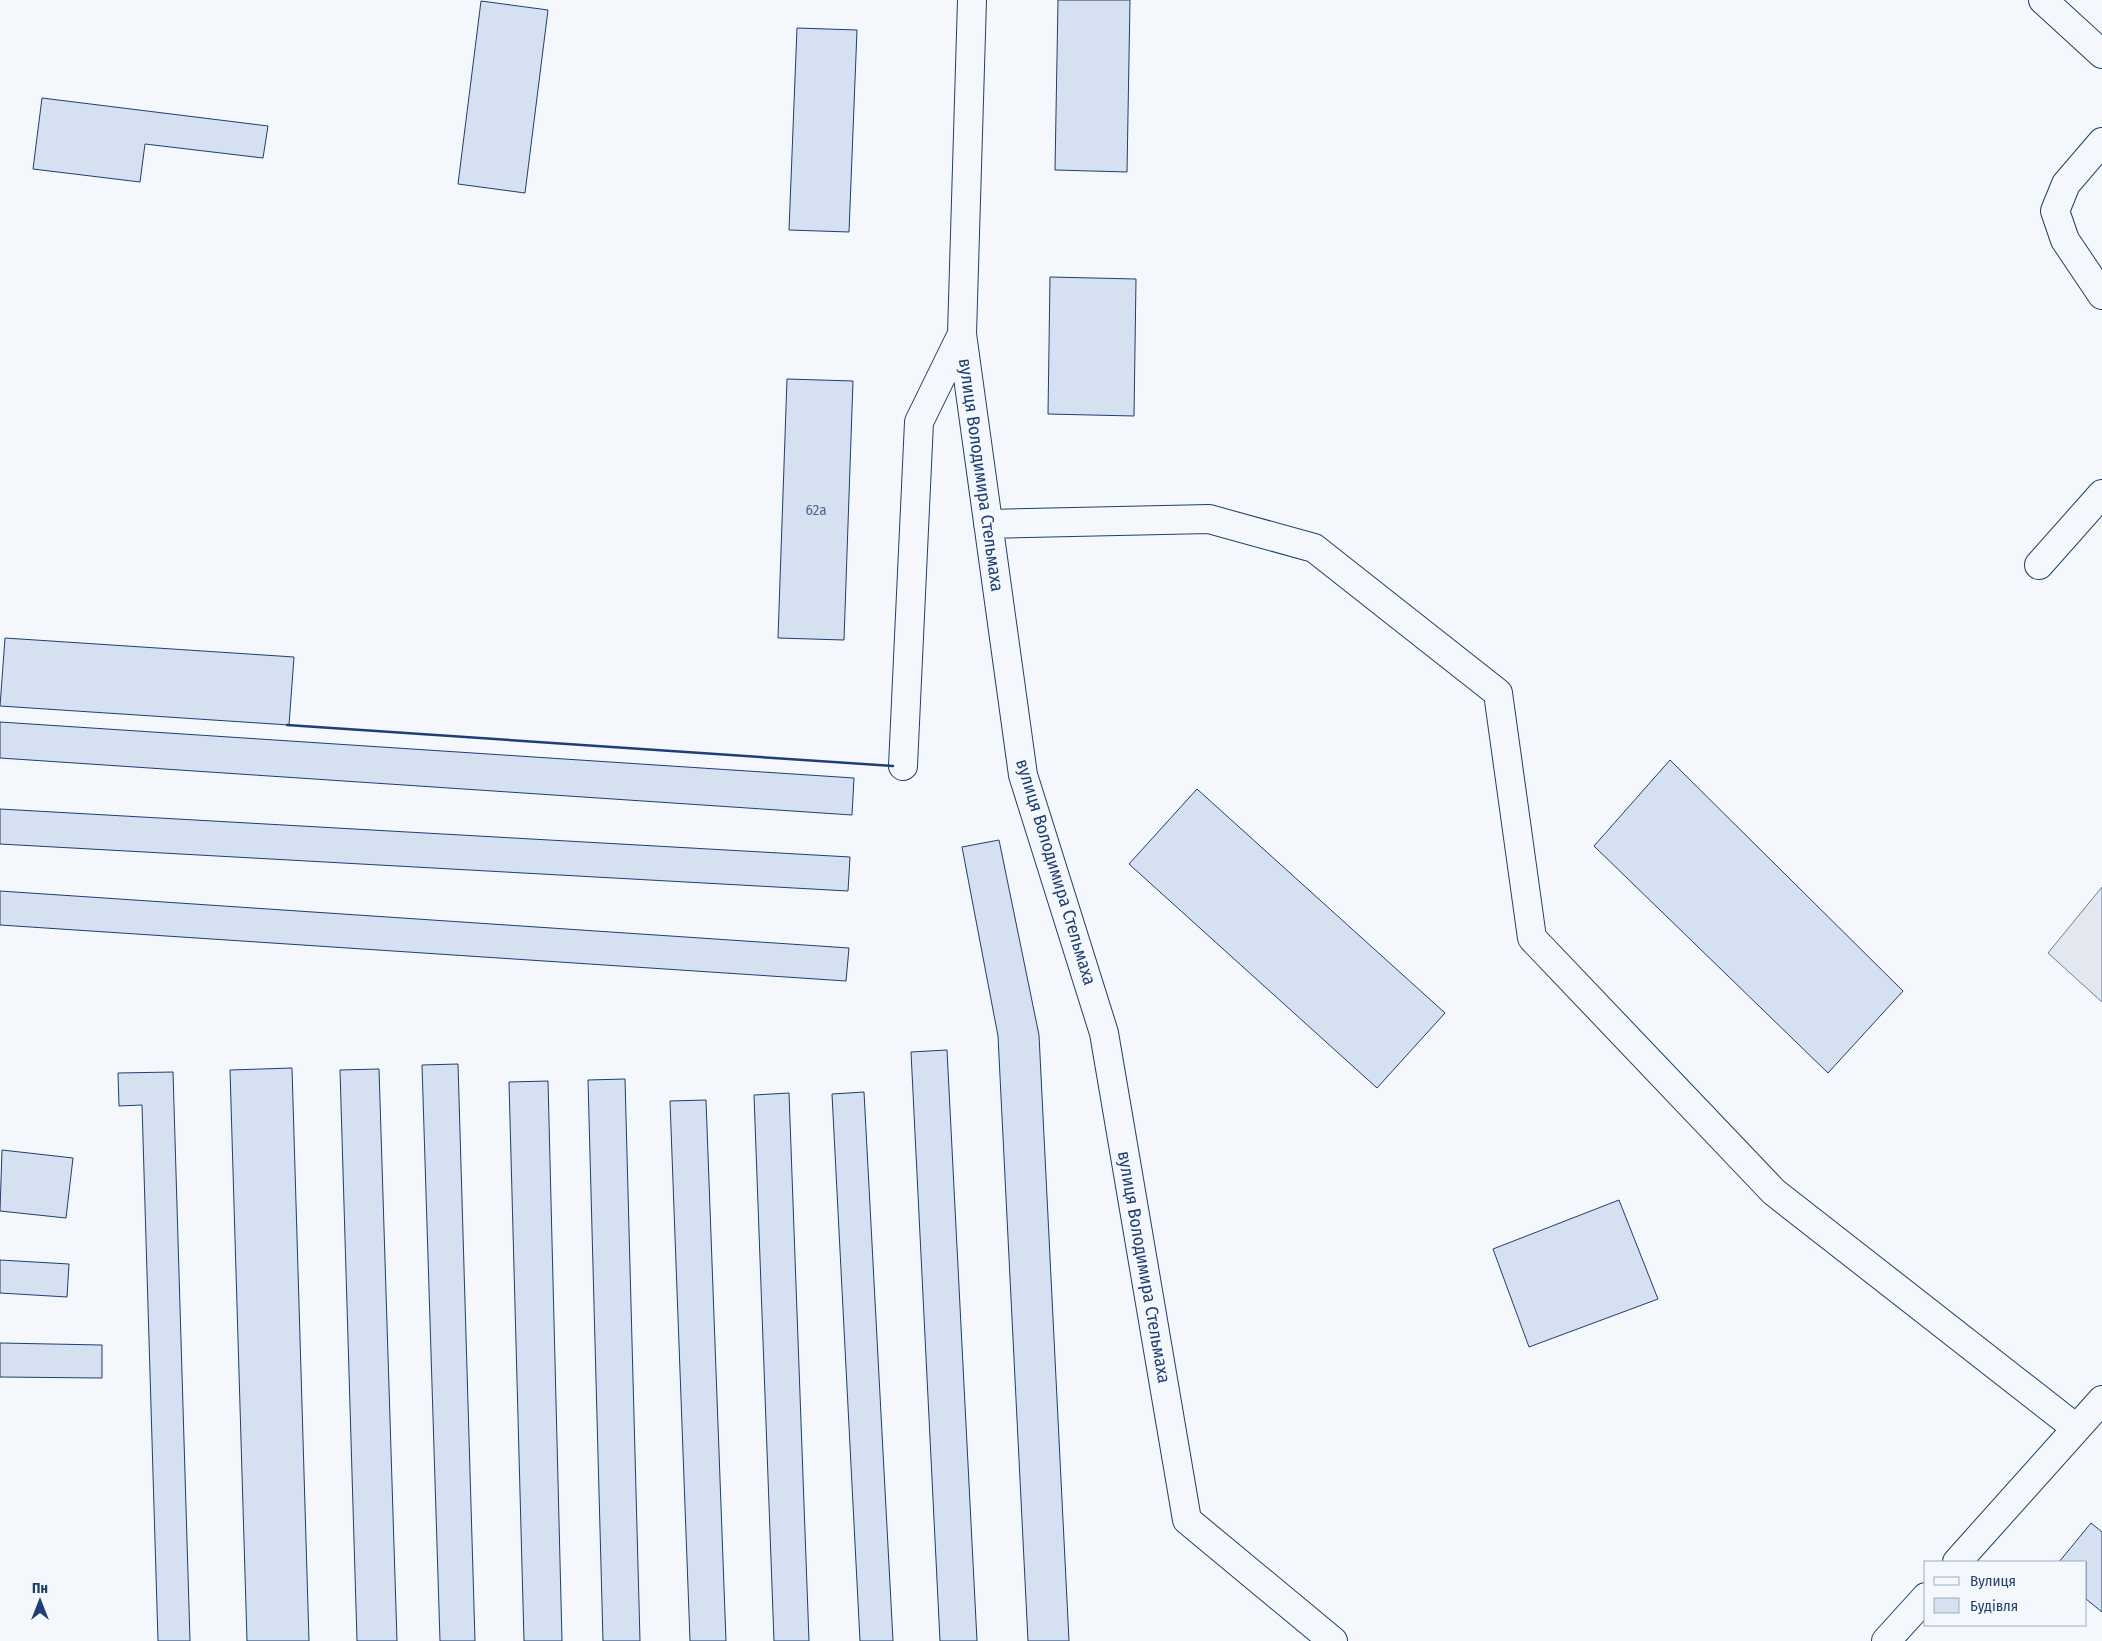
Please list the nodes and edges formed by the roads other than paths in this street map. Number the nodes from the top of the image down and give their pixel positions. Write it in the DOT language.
graph roads {
  1 [pos="972,0"];
  2 [pos="2043,0"];
  3 [pos="2102,54"];
  4 [pos="2102,142"];
  5 [pos="2102,294"];
  6 [pos="962,334"];
  7 [pos="2102,494"];
  8 [pos="988,524"];
  9 [pos="2040,565"];
  10 [pos="903,766"];
  11 [pos="2102,1400"];
  12 [pos="2076,1428"];
  13 [pos="1958,1561"];
  14 [pos="1924,1599"];
  15 [pos="1333,1641"];
  16 [pos="1886,1641"];
  1 -- 6 [label="street, вулиця Володимира Стельмаха"];
  2 -- 3 [label="street"];
  4 -- 5 [label="street"];
  6 -- 8 [label="street, вулиця Володимира Стельмаха"];
  6 -- 10 [label="street"];
  7 -- 9 [label="street"];
  8 -- 12 [label="street"];
  8 -- 15 [label="street, вулиця Володимира Стельмаха"];
  11 -- 12 [label="street"];
  12 -- 13 [label="street"];
  14 -- 16 [label="street"];
}
